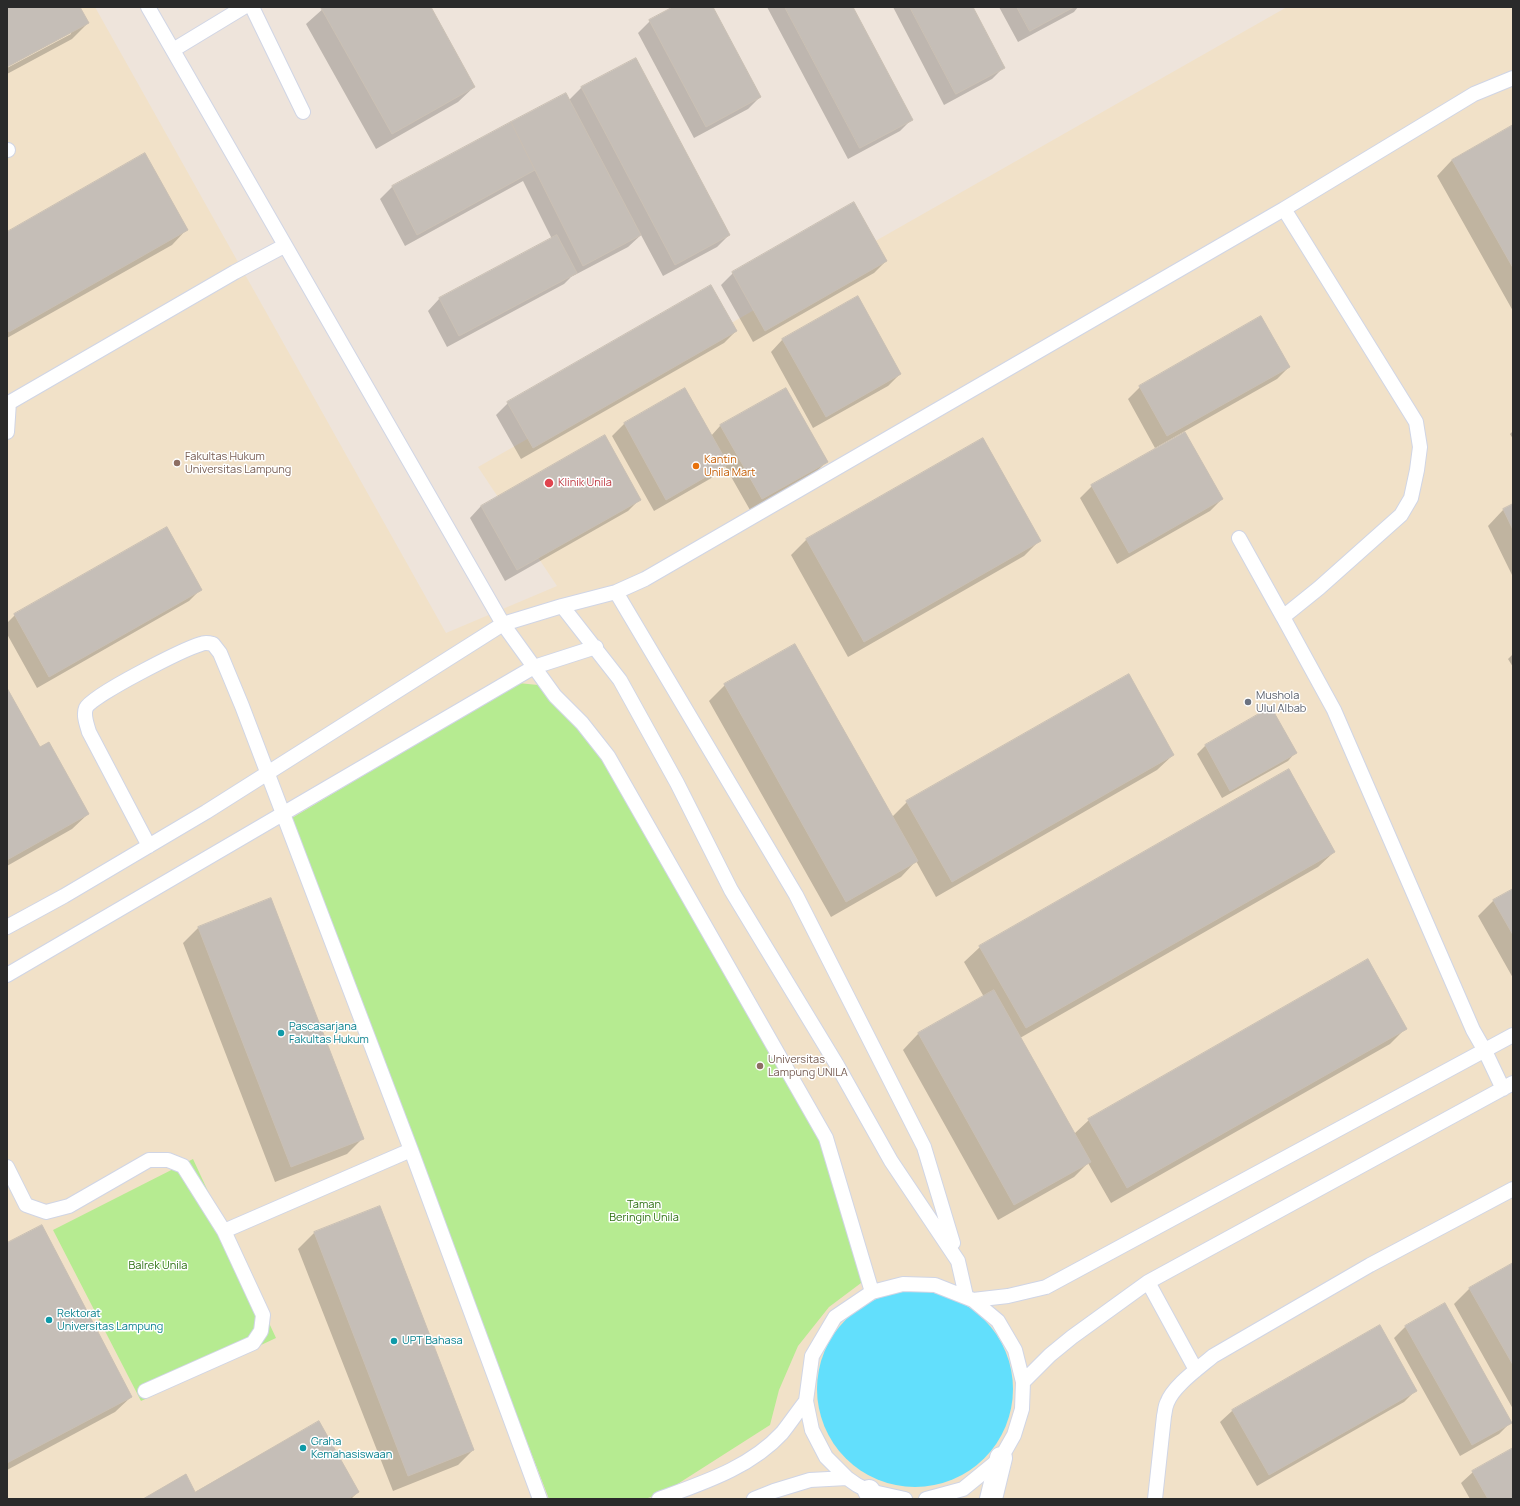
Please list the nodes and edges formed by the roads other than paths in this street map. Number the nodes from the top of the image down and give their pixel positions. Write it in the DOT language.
graph roads {
  1 [pos="148,7"];
  2 [pos="244,7"];
  3 [pos="252,7"];
  4 [pos="173,50"];
  5 [pos="1513,78"];
  6 [pos="303,112"];
  7 [pos="1284,209"];
  8 [pos="284,246"];
  9 [pos="8,403"];
  10 [pos="7,432"];
  11 [pos="1239,538"];
  12 [pos="616,592"];
  13 [pos="562,606"];
  14 [pos="1283,617"];
  15 [pos="504,624"];
  16 [pos="596,647"];
  17 [pos="534,667"];
  18 [pos="268,773"];
  19 [pos="283,814"];
  20 [pos="149,846"];
  21 [pos="7,927"];
  22 [pos="7,975"];
  23 [pos="1513,1035"];
  24 [pos="1486,1051"];
  25 [pos="1508,1086"];
  26 [pos="411,1150"];
  27 [pos="7,1167"];
  28 [pos="1513,1189"];
  29 [pos="224,1231"];
  30 [pos="958,1261"];
  31 [pos="1148,1282"];
  32 [pos="872,1292"];
  33 [pos="969,1298"];
  34 [pos="1196,1370"];
  35 [pos="1023,1382"];
  36 [pos="144,1390"];
  37 [pos="806,1401"];
  38 [pos="1001,1458"];
  39 [pos="847,1478"];
  40 [pos="871,1495"];
  41 [pos="540,1499"];
  42 [pos="659,1499"];
  43 [pos="754,1499"];
  44 [pos="905,1499"];
  45 [pos="926,1499"];
  46 [pos="991,1499"];
  47 [pos="1155,1499"];
  1 -- 4 [label="lane"];
  2 -- 4 [label="lane"];
  3 -- 6 [label="lane"];
  4 -- 8 [label="lane"];
  5 -- 7 [label="lane"];
  7 -- 12 [label="lane"];
  7 -- 14 [label="lane"];
  8 -- 9 [label="lane"];
  8 -- 15 [label="lane"];
  9 -- 10 [label="lane"];
  11 -- 14 [label="lane"];
  12 -- 13 [label="lane"];
  12 -- 30 [label="lane"];
  13 -- 15 [label="lane"];
  13 -- 16 [label="lane"];
  14 -- 24 [label="lane"];
  15 -- 17 [label="lane"];
  15 -- 18 [label="lane"];
  16 -- 17 [label="lane"];
  16 -- 30 [label="lane"];
  17 -- 19 [label="lane"];
  17 -- 32 [label="lane"];
  18 -- 19 [label="lane"];
  18 -- 20 [label="lane"];
  18 -- 20 [label="lane"];
  19 -- 22 [label="lane"];
  19 -- 26 [label="lane"];
  20 -- 21 [label="lane"];
  23 -- 24 [label="lane"];
  24 -- 25 [label="lane"];
  24 -- 33 [label="lane"];
  25 -- 31 [label="lane"];
  26 -- 29 [label="lane"];
  26 -- 41 [label="lane"];
  27 -- 29 [label="lane"];
  28 -- 34 [label="lane"];
  29 -- 36 [label="lane"];
  30 -- 33 [label="lane"];
  31 -- 34 [label="lane"];
  31 -- 35 [label="lane"];
  32 -- 33 [label="lane"];
  32 -- 37 [label="lane"];
  33 -- 35 [label="lane"];
  34 -- 47 [label="lane"];
  35 -- 38 [label="lane"];
  37 -- 39 [label="lane"];
  37 -- 42 [label="lane"];
  38 -- 45 [label="lane"];
  38 -- 46 [label="street"];
  39 -- 40 [label="lane"];
  39 -- 43 [label="lane"];
  40 -- 44 [label="lane"];
}
